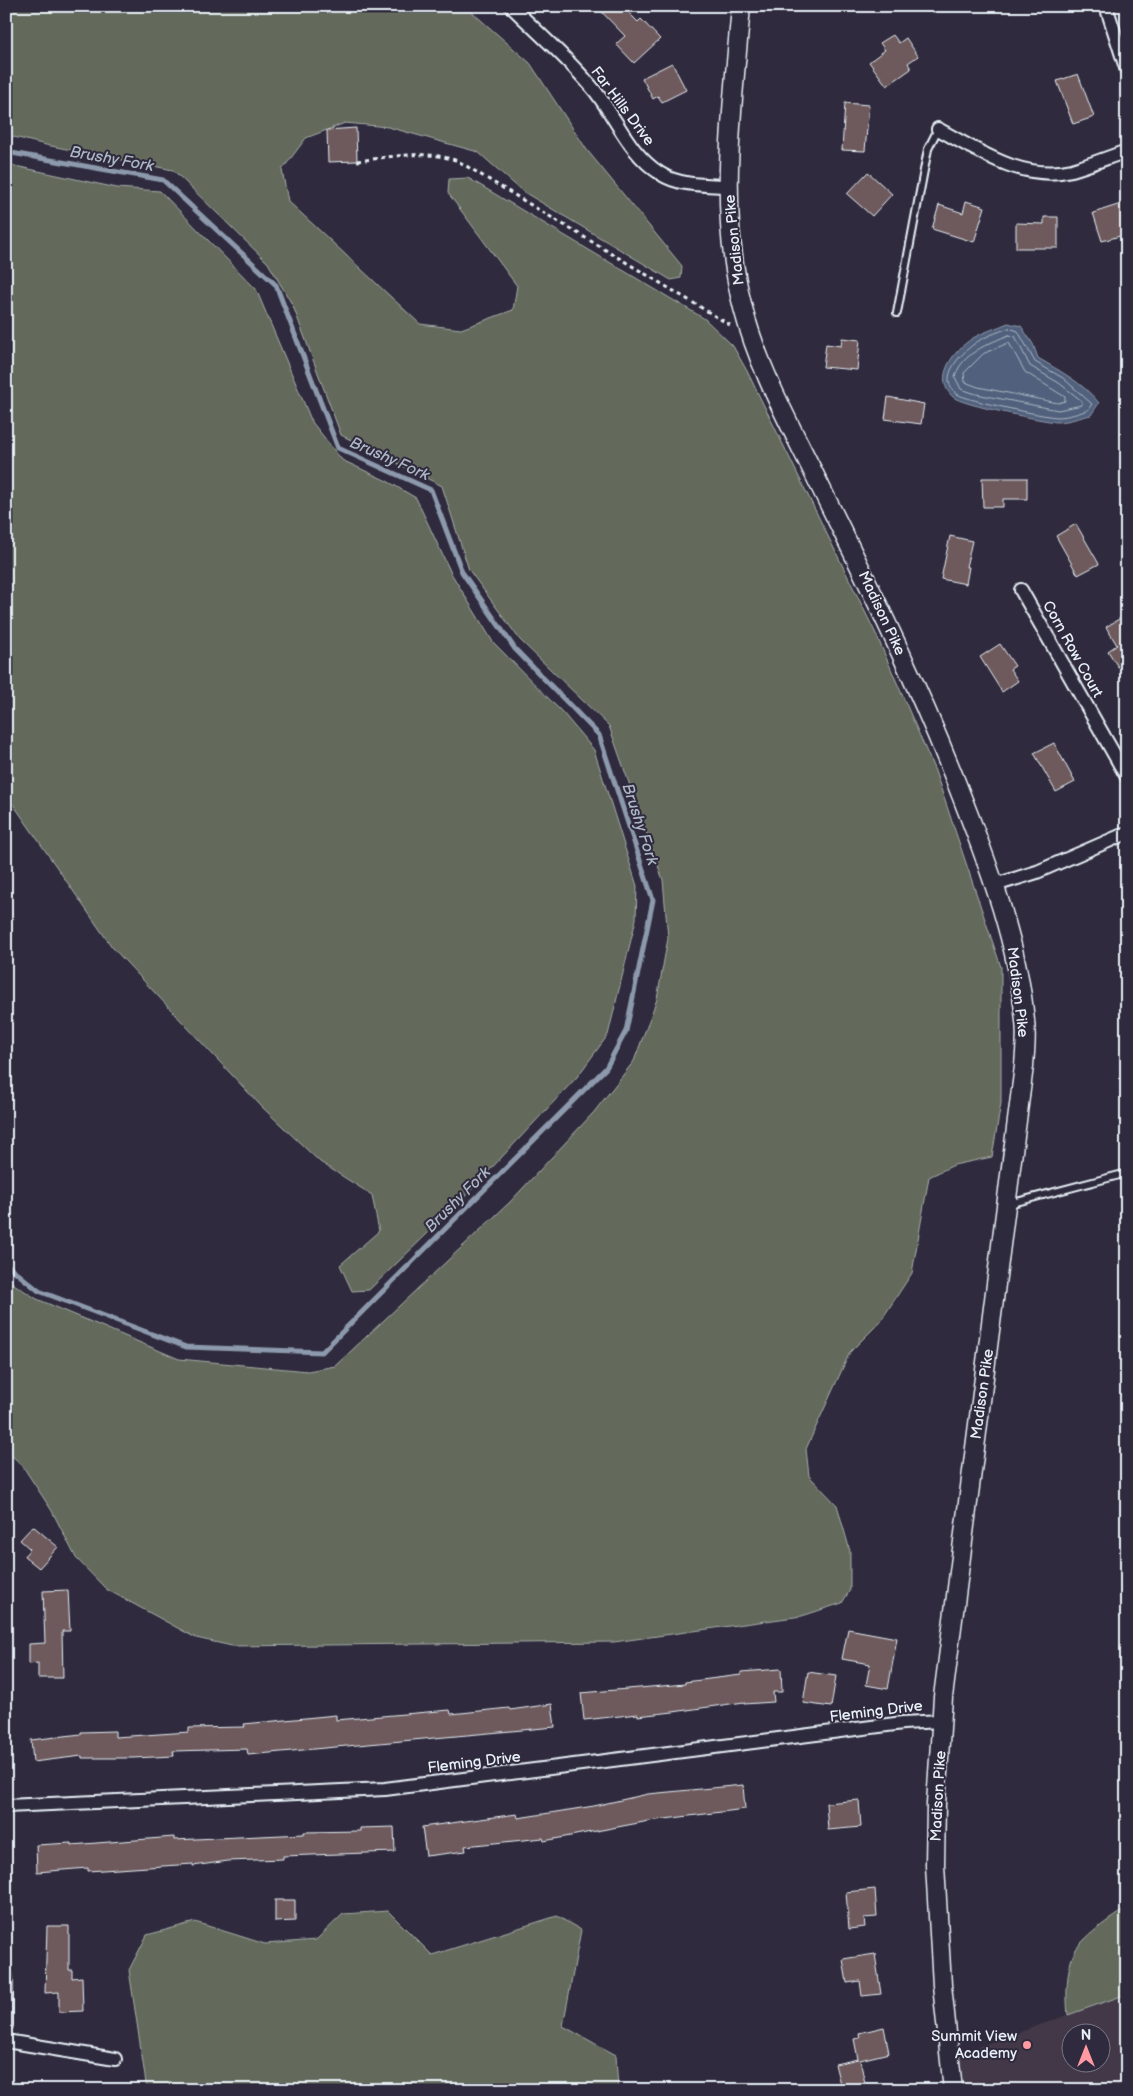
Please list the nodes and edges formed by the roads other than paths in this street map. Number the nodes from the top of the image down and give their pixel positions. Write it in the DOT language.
graph roads {
  1 [pos="511,6"];
  2 [pos="741,6"];
  3 [pos="1106,6"];
  4 [pos="1127,71"];
  5 [pos="938,129"];
  6 [pos="1127,151"];
  7 [pos="728,186"];
  8 [pos="897,313"];
  9 [pos="1021,590"];
  10 [pos="1127,777"];
  11 [pos="1127,833"];
  12 [pos="995,885"];
  13 [pos="1127,1173"];
  14 [pos="1007,1205"];
  15 [pos="942,1721"];
  16 [pos="6,1806"];
  17 [pos="6,1977"];
  18 [pos="6,2025"];
  19 [pos="6,2041"];
  20 [pos="115,2059"];
  21 [pos="953,2090"];
  1 -- 7 [label="street, Far Hills Drive"];
  2 -- 7 [label="street, Madison Pike"];
  3 -- 4 [label="street"];
  5 -- 6 [label="street"];
  5 -- 8 [label="lane"];
  7 -- 12 [label="street, Madison Pike"];
  9 -- 10 [label="street, Corn Row Court"];
  11 -- 12 [label="street"];
  12 -- 14 [label="street, Madison Pike"];
  13 -- 14 [label="lane"];
  14 -- 15 [label="street, Madison Pike"];
  15 -- 16 [label="street, Fleming Drive"];
  15 -- 21 [label="street, Madison Pike"];
  17 -- 18 [label="street"];
  19 -- 20 [label="street"];
}
